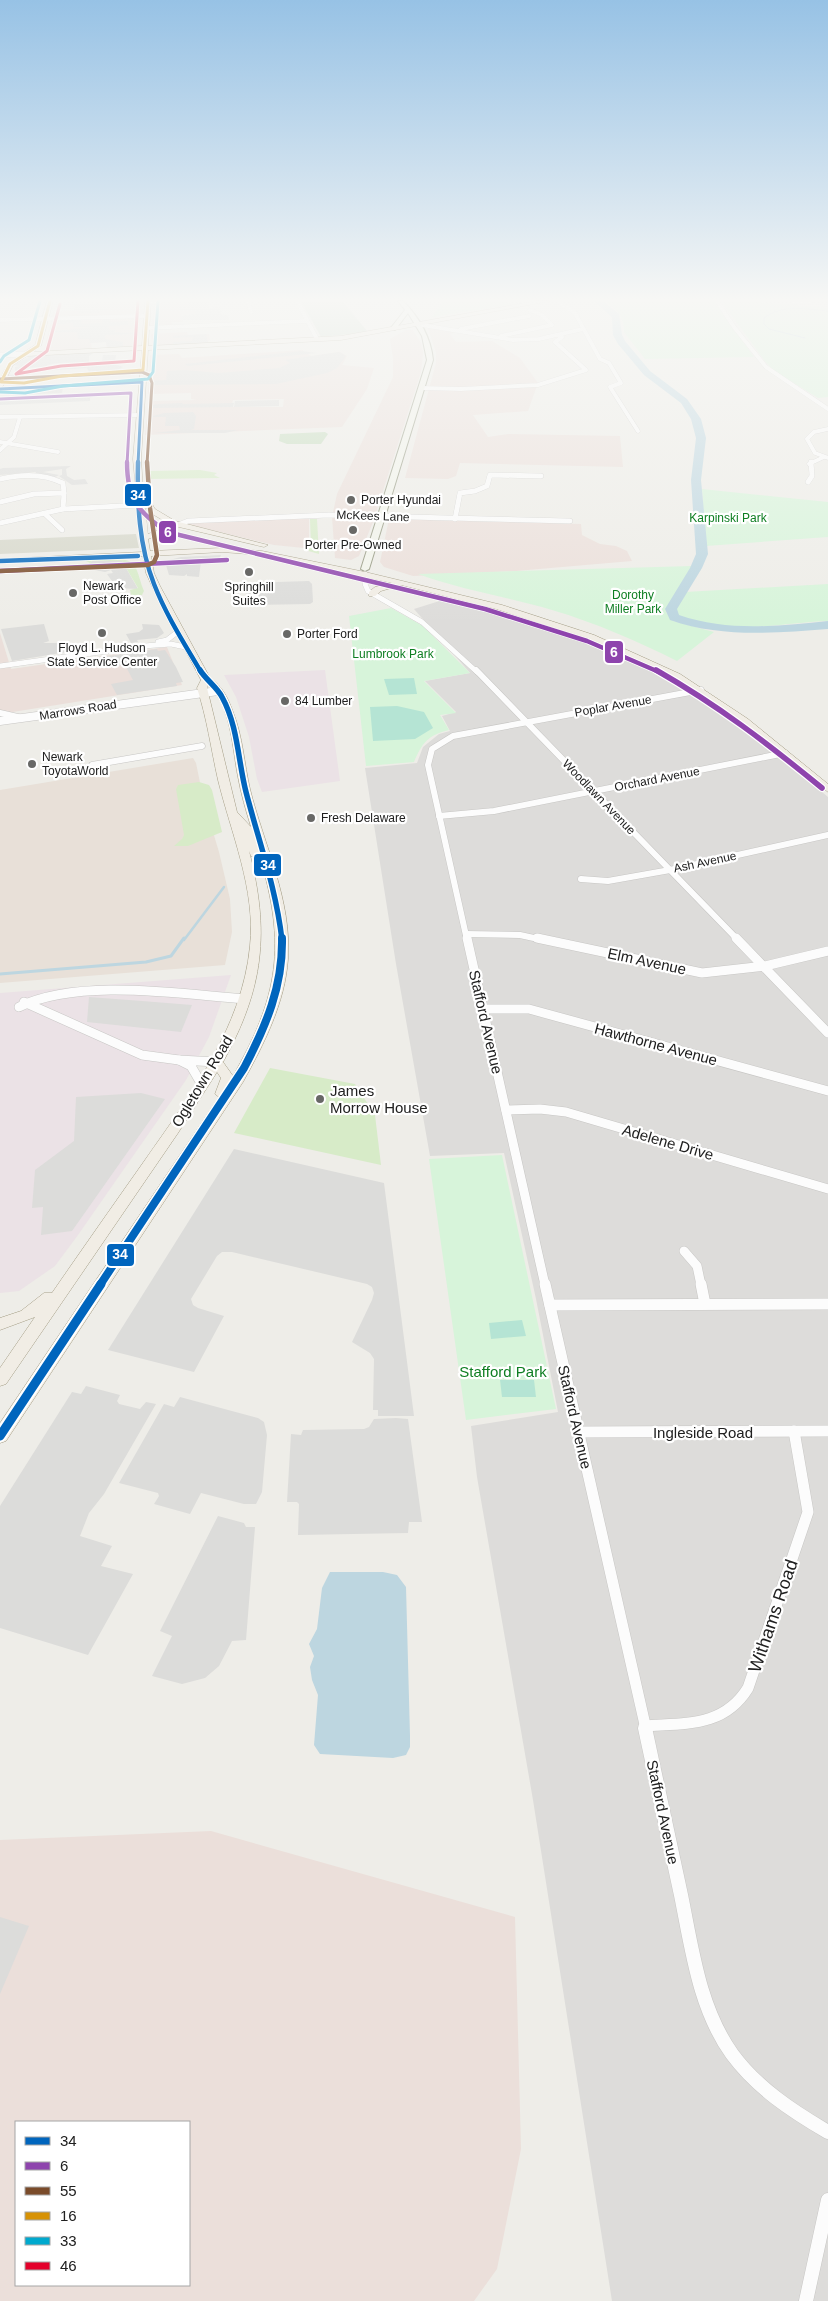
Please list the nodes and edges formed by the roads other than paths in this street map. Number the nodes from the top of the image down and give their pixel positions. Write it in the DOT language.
graph roads {
  1 [pos="140,408"];
  2 [pos="416,408"];
  3 [pos="624,408"];
  4 [pos="140,415"];
  5 [pos="20,417"];
  6 [pos="0,418"];
  7 [pos="828,429"];
  8 [pos="638,431"];
  9 [pos="0,442"];
  10 [pos="9,443"];
  11 [pos="0,450"];
  12 [pos="58,452"];
  13 [pos="826,457"];
  14 [pos="541,476"];
  15 [pos="0,479"];
  16 [pos="808,482"];
  17 [pos="139,490"];
  18 [pos="64,493"];
  19 [pos="0,502"];
  20 [pos="140,505"];
  21 [pos="62,509"];
  22 [pos="45,514"];
  23 [pos="382,517"];
  24 [pos="455,519"];
  25 [pos="570,522"];
  26 [pos="0,523"];
  27 [pos="178,525"];
  28 [pos="62,530"];
  29 [pos="144,538"];
  30 [pos="284,551"];
  31 [pos="146,553"];
  32 [pos="179,553"];
  33 [pos="0,556"];
  34 [pos="0,561"];
  35 [pos="365,571"];
  36 [pos="150,573"];
  37 [pos="401,583"];
  38 [pos="372,594"];
  39 [pos="180,630"];
  40 [pos="144,646"];
  41 [pos="190,648"];
  42 [pos="0,666"];
  43 [pos="204,687"];
  44 [pos="701,690"];
  45 [pos="0,713"];
  46 [pos="24,718"];
  47 [pos="0,722"];
  48 [pos="526,722"];
  49 [pos="202,746"];
  50 [pos="785,753"];
  51 [pos="92,765"];
  52 [pos="222,776"];
  53 [pos="828,780"];
  54 [pos="828,789"];
  55 [pos="593,791"];
  56 [pos="231,811"];
  57 [pos="439,816"];
  58 [pos="254,823"];
  59 [pos="828,835"];
  60 [pos="264,854"];
  61 [pos="670,870"];
  62 [pos="581,879"];
  63 [pos="466,934"];
  64 [pos="828,951"];
  65 [pos="282,959"];
  66 [pos="765,966"];
  67 [pos="245,999"];
  68 [pos="483,1009"];
  69 [pos="828,1033"];
  70 [pos="179,1060"];
  71 [pos="216,1062"];
  72 [pos="202,1085"];
  73 [pos="828,1091"];
  74 [pos="506,1110"];
  75 [pos="207,1127"];
  76 [pos="828,1189"];
  77 [pos="684,1250"];
  78 [pos="69,1280"];
  79 [pos="705,1304"];
  80 [pos="828,1304"];
  81 [pos="550,1305"];
  82 [pos="0,1324"];
  83 [pos="0,1380"];
  84 [pos="794,1431"];
  85 [pos="828,1431"];
  86 [pos="579,1432"];
  87 [pos="0,1436"];
  88 [pos="645,1726"];
  89 [pos="828,2132"];
  90 [pos="828,2200"];
  91 [pos="806,2301"];
  1 -- 4 [label="main road, Ogletown Road"];
  2 -- 23 [label="main road"];
  3 -- 8 [label="street"];
  4 -- 5 [label="street"];
  4 -- 17 [label="main road, Ogletown Road"];
  5 -- 6 [label="street"];
  5 -- 10 [label="street"];
  7 -- 13 [label="street"];
  9 -- 10 [label="street"];
  10 -- 11 [label="street"];
  10 -- 12 [label="street"];
  13 -- 16 [label="street"];
  14 -- 24 [label="street"];
  15 -- 18 [label="street"];
  17 -- 20 [label="main road, Ogletown Road"];
  17 -- 27 [label="main road"];
  18 -- 19 [label="street"];
  18 -- 21 [label="street"];
  20 -- 21 [label="street"];
  20 -- 29 [label="main road, Ogletown Road"];
  21 -- 22 [label="street"];
  22 -- 26 [label="street"];
  22 -- 28 [label="street"];
  23 -- 24 [label="street, McKees Lane"];
  23 -- 27 [label="street, McKees Lane"];
  23 -- 35 [label="main road"];
  24 -- 25 [label="street, McKees Lane"];
  27 -- 29 [label="main road"];
  27 -- 30 [label="main road"];
  29 -- 31 [label="main road, Ogletown Road"];
  30 -- 31 [label="main road"];
  30 -- 35 [label="main road"];
  31 -- 32 [label="main road"];
  31 -- 33 [label="main road"];
  31 -- 34 [label="main road"];
  31 -- 36 [label="main road, Ogletown Road"];
  32 -- 35 [label="main road"];
  32 -- 36 [label="main road"];
  35 -- 37 [label="main road"];
  35 -- 38 [label="street"];
  35 -- 53 [label="main road"];
  36 -- 39 [label="main road, Ogletown Road"];
  37 -- 38 [label="main road"];
  37 -- 44 [label="main road"];
  38 -- 48 [label="street, Woodlawn Avenue"];
  39 -- 40 [label="street"];
  39 -- 41 [label="main road, Ogletown Road"];
  40 -- 41 [label="street"];
  40 -- 42 [label="street"];
  41 -- 43 [label="main road, Ogletown Road"];
  43 -- 46 [label="street, Marrows Road"];
  43 -- 52 [label="main road, Ogletown Road"];
  43 -- 58 [label="main road, Ogletown Road"];
  44 -- 48 [label="street, Poplar Avenue"];
  44 -- 50 [label="main road"];
  45 -- 46 [label="street"];
  46 -- 47 [label="street, Marrows Road"];
  48 -- 55 [label="street, Woodlawn Avenue"];
  48 -- 57 [label="street, Stafford Avenue"];
  49 -- 51 [label="street"];
  50 -- 54 [label="main road"];
  50 -- 55 [label="street, Orchard Avenue"];
  52 -- 56 [label="main road, Ogletown Road"];
  52 -- 58 [label="main road"];
  55 -- 57 [label="street, Orchard Avenue"];
  55 -- 61 [label="street, Woodlawn Avenue"];
  56 -- 60 [label="main road"];
  56 -- 67 [label="main road, Ogletown Road"];
  57 -- 63 [label="street, Stafford Avenue"];
  58 -- 60 [label="main road, Ogletown Road"];
  59 -- 61 [label="street, Ash Avenue"];
  60 -- 65 [label="main road, Ogletown Road"];
  61 -- 62 [label="street, Ash Avenue"];
  61 -- 66 [label="street, Woodlawn Avenue"];
  63 -- 66 [label="street, Elm Avenue"];
  63 -- 68 [label="street, Stafford Avenue"];
  64 -- 66 [label="street, Elm Avenue"];
  65 -- 75 [label="main road, Ogletown Road"];
  66 -- 69 [label="street, Woodlawn Avenue"];
  67 -- 70 [label="street"];
  67 -- 71 [label="main road, Ogletown Road"];
  68 -- 73 [label="street, Hawthorne Avenue"];
  68 -- 74 [label="street, Stafford Avenue"];
  70 -- 71 [label="street"];
  70 -- 72 [label="street"];
  71 -- 72 [label="main road, Ogletown Road"];
  71 -- 75 [label="main road"];
  72 -- 78 [label="main road, Ogletown Road"];
  74 -- 76 [label="street, Adelene Drive"];
  74 -- 81 [label="street, Stafford Avenue"];
  75 -- 87 [label="main road, Ogletown Road"];
  77 -- 79 [label="street"];
  78 -- 82 [label="main road"];
  78 -- 83 [label="main road, Ogletown Road"];
  79 -- 80 [label="street"];
  79 -- 81 [label="street"];
  81 -- 86 [label="street, Stafford Avenue"];
  84 -- 85 [label="street, Ingleside Road"];
  84 -- 86 [label="street, Ingleside Road"];
  84 -- 88 [label="street, Withams Road"];
  86 -- 88 [label="street, Stafford Avenue"];
  88 -- 89 [label="street, Stafford Avenue"];
  90 -- 91 [label="street"];
}
